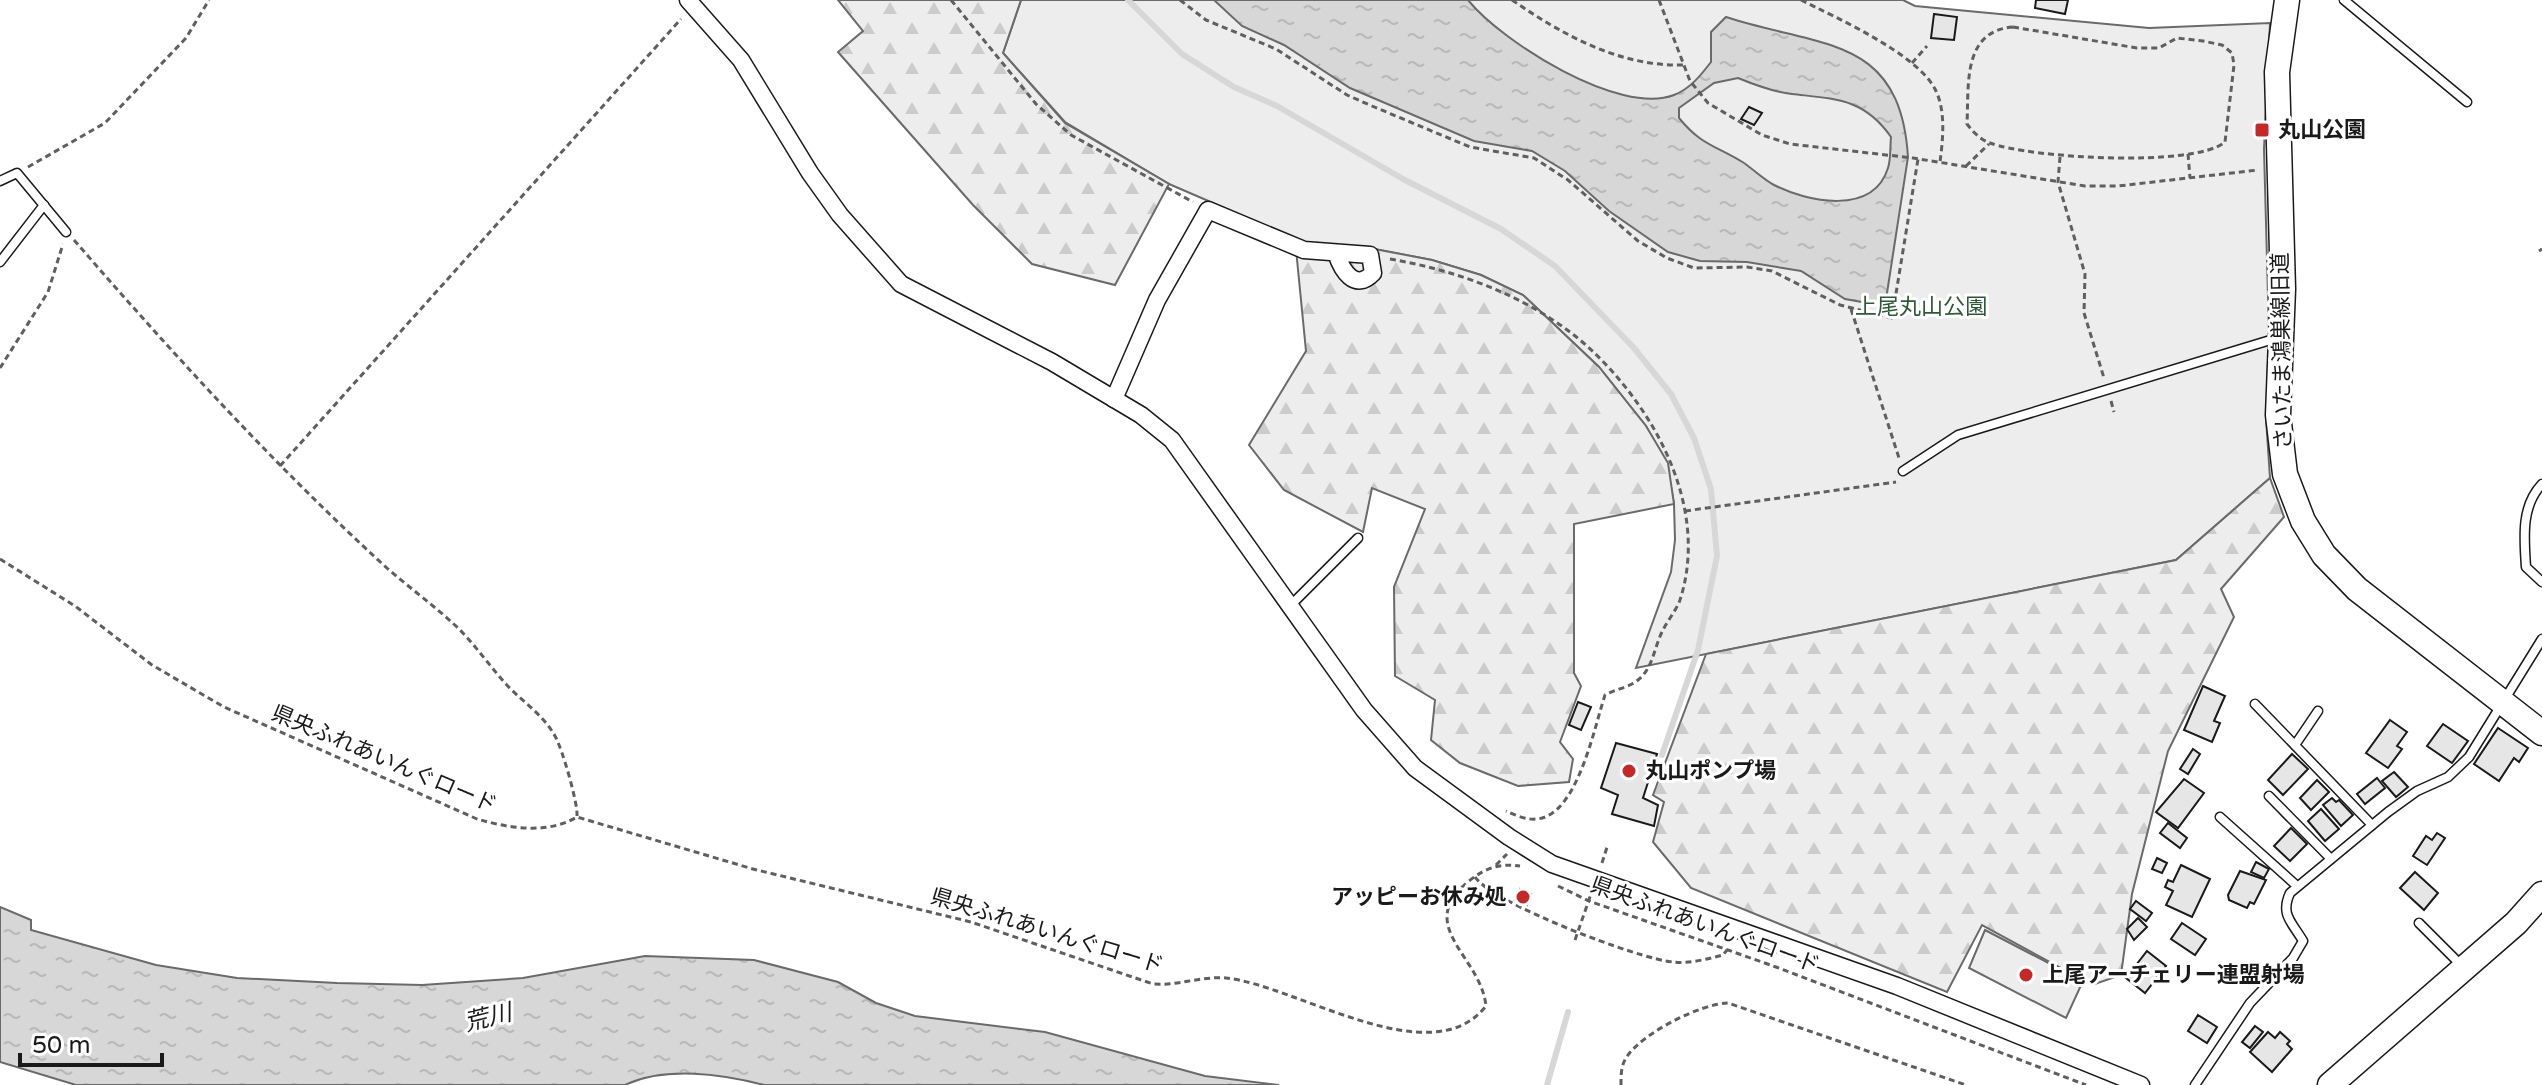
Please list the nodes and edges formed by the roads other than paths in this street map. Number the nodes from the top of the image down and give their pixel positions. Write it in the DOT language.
graph roads {
  1 [pos="2287,0"];
  2 [pos="2344,0"];
  3 [pos="691,3"];
  4 [pos="2467,102"];
  5 [pos="0,181"];
  6 [pos="44,205"];
  7 [pos="66,232"];
  8 [pos="1336,253"];
  9 [pos="0,262"];
  10 [pos="2282,336"];
  11 [pos="1114,399"];
  12 [pos="1903,471"];
  13 [pos="2542,484"];
  14 [pos="1358,538"];
  15 [pos="2542,582"];
  16 [pos="1291,605"];
  17 [pos="2542,639"];
  18 [pos="2502,701"];
  19 [pos="2255,704"];
  20 [pos="2318,711"];
  21 [pos="2542,733"];
  22 [pos="2295,745"];
  23 [pos="2269,796"];
  24 [pos="2220,817"];
  25 [pos="2372,825"];
  26 [pos="2331,859"];
  27 [pos="2297,886"];
  28 [pos="2542,894"];
  29 [pos="2419,923"];
  30 [pos="2465,968"];
  31 [pos="2141,1085"];
  32 [pos="2195,1085"];
  33 [pos="2330,1085"];
  1 -- 10 [label="street, さいたま鴻巣線旧道"];
  2 -- 4 [label="lane"];
  3 -- 11 [label="street"];
  5 -- 6 [label="lane"];
  6 -- 7 [label="lane"];
  6 -- 9 [label="lane"];
  8 -- 8 [label="street"];
  8 -- 11 [label="street"];
  10 -- 12 [label="lane"];
  10 -- 18 [label="street, さいたま鴻巣線旧道"];
  11 -- 16 [label="street"];
  13 -- 15 [label="lane"];
  14 -- 16 [label="lane"];
  16 -- 31 [label="street"];
  17 -- 18 [label="lane"];
  18 -- 21 [label="street, さいたま鴻巣線旧道"];
  18 -- 25 [label="lane"];
  19 -- 22 [label="lane"];
  20 -- 22 [label="lane"];
  22 -- 25 [label="lane"];
  23 -- 26 [label="lane"];
  24 -- 27 [label="lane"];
  25 -- 26 [label="lane"];
  26 -- 27 [label="lane"];
  27 -- 32 [label="lane"];
  28 -- 30 [label="street"];
  29 -- 30 [label="lane"];
  30 -- 33 [label="street"];
}
